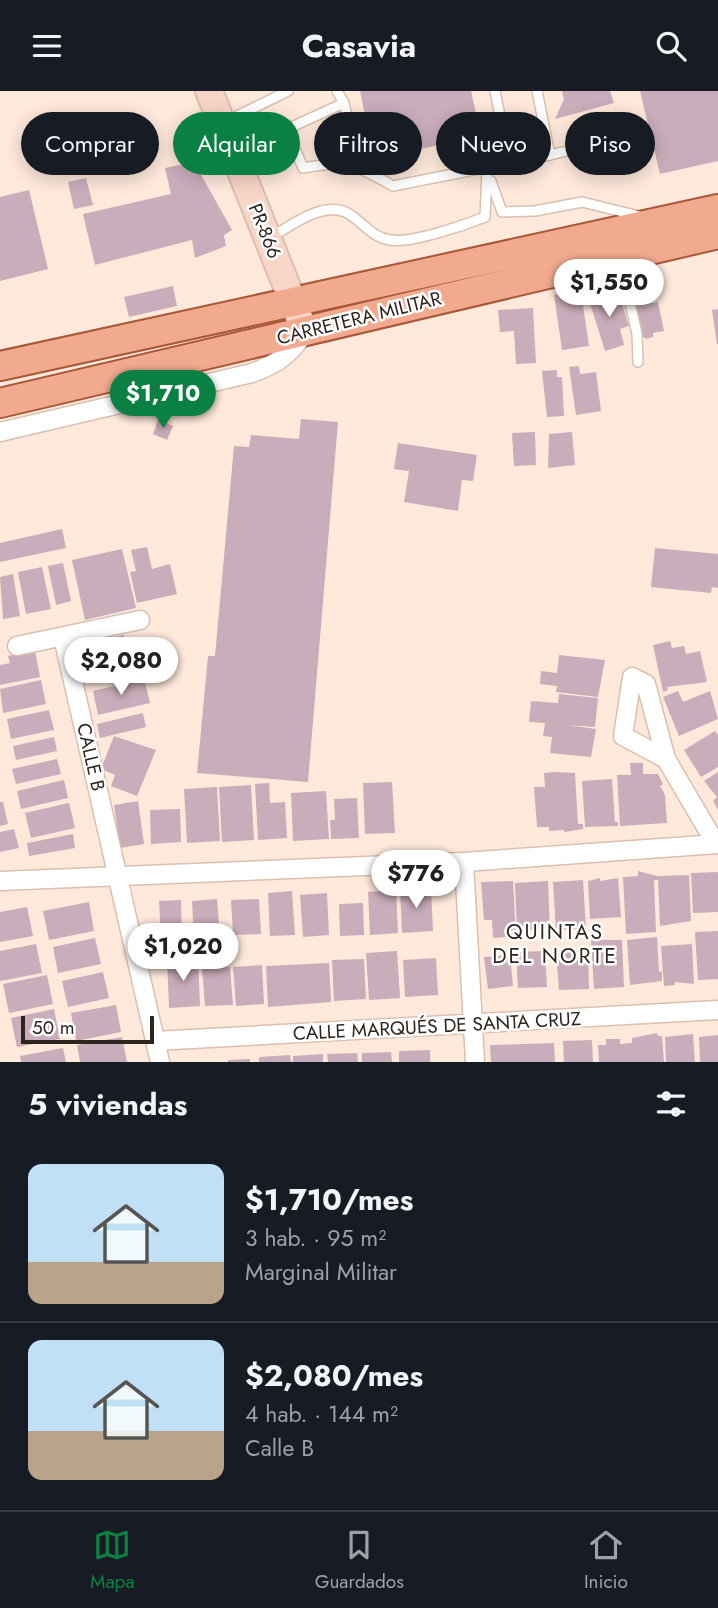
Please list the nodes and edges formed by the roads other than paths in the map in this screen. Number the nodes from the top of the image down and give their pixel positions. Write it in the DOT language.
graph roads {
  1 [pos="209,91"];
  2 [pos="288,91"];
  3 [pos="337,91"];
  4 [pos="495,91"];
  5 [pos="537,91"];
  6 [pos="344,103"];
  7 [pos="217,112"];
  8 [pos="246,112"];
  9 [pos="324,112"];
  10 [pos="346,112"];
  11 [pos="499,112"];
  12 [pos="541,112"];
  13 [pos="314,116"];
  14 [pos="314,166"];
  15 [pos="242,175"];
  16 [pos="374,175"];
  17 [pos="458,175"];
  18 [pos="487,175"];
  19 [pos="489,175"];
  20 [pos="718,209"];
  21 [pos="662,221"];
  22 [pos="718,234"];
  23 [pos="268,239"];
  24 [pos="620,257"];
  25 [pos="293,302"];
  26 [pos="305,332"];
  27 [pos="638,362"];
  28 [pos="0,366"];
  29 [pos="0,403"];
  30 [pos="0,432"];
  31 [pos="139,620"];
  32 [pos="63,637"];
  33 [pos="17,646"];
  34 [pos="666,758"];
  35 [pos="717,844"];
  36 [pos="464,862"];
  37 [pos="118,877"];
  38 [pos="0,881"];
  39 [pos="718,1010"];
  40 [pos="473,1024"];
  41 [pos="155,1041"];
  42 [pos="160,1062"];
  43 [pos="475,1062"];
  1 -- 7 [label="street, PR-866 / PR-866"];
  2 -- 8 [label="lane"];
  3 -- 6 [label="lane"];
  4 -- 11 [label="lane"];
  5 -- 12 [label="lane"];
  6 -- 9 [label="lane"];
  6 -- 10 [label="lane"];
  13 -- 14 [label="lane"];
  15 -- 23 [label="street, PR-866 / PR-866"];
  16 -- 17 [label="lane"];
  18 -- 23 [label="lane"];
  19 -- 21 [label="lane"];
  20 -- 21 [label="main road, CARRETERA MILITAR"];
  21 -- 25 [label="main road, CARRETERA MILITAR"];
  22 -- 24 [label="main road, CARRETERA MILITAR"];
  23 -- 25 [label="street, PR-866 / PR-866"];
  24 -- 26 [label="main road, CARRETERA MILITAR"];
  24 -- 27 [label="lane"];
  25 -- 26 [label="street, PR-866 / PR-866"];
  25 -- 28 [label="main road, CARRETERA MILITAR"];
  26 -- 29 [label="main road, CARRETERA MILITAR"];
  26 -- 30 [label="street"];
  31 -- 32 [label="street"];
  32 -- 33 [label="street"];
  32 -- 37 [label="street, CALLE B"];
  34 -- 35 [label="street"];
  35 -- 36 [label="street"];
  36 -- 37 [label="street"];
  36 -- 40 [label="street"];
  37 -- 38 [label="street"];
  37 -- 41 [label="street, CALLE B"];
  39 -- 40 [label="street, CALLE MARQUÉS DE SANTA CRUZ"];
  40 -- 41 [label="street, CALLE MARQUÉS DE SANTA CRUZ"];
  40 -- 43 [label="street"];
  41 -- 42 [label="street, CALLE B"];
}
